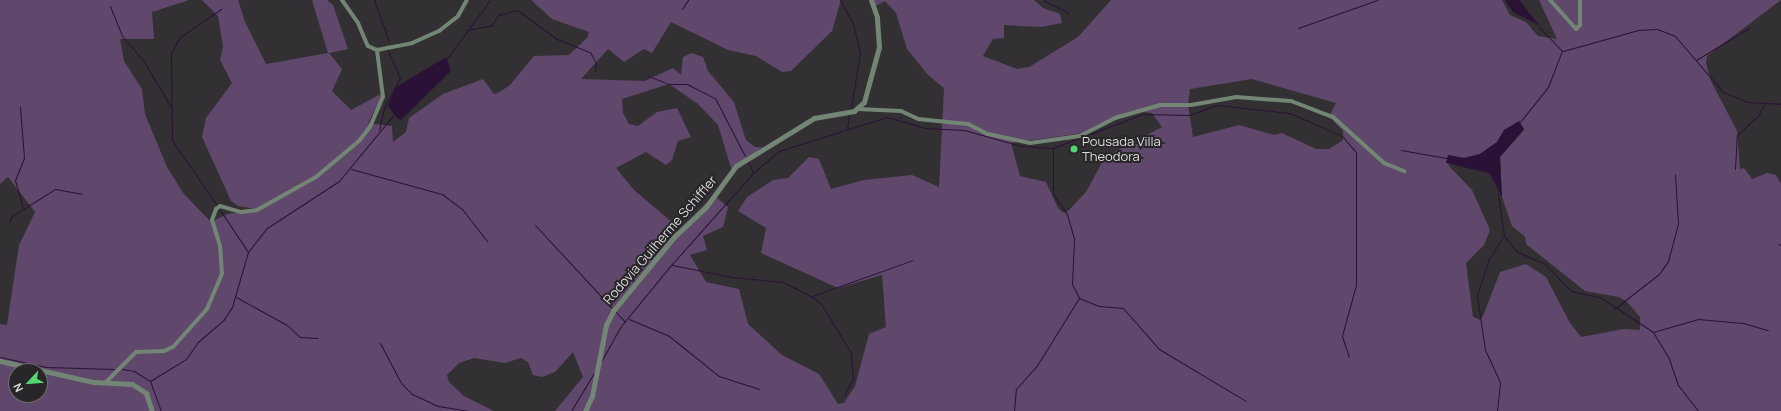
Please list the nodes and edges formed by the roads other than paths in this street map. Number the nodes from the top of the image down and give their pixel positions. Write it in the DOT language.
graph roads {
  1 [pos="342,0"];
  2 [pos="467,0"];
  3 [pos="870,0"];
  4 [pos="1550,0"];
  5 [pos="1580,0"];
  6 [pos="377,50"];
  7 [pos="857,109"];
  8 [pos="1404,171"];
  9 [pos="0,361"];
  10 [pos="106,382"];
  11 [pos="152,411"];
  12 [pos="585,411"];
  1 -- 6 [label="street"];
  2 -- 6 [label="street"];
  3 -- 7 [label="street"];
  4 -- 5 [label="street"];
  6 -- 10 [label="street"];
  7 -- 8 [label="street"];
  7 -- 12 [label="street, Rodovia Guilherme Schiffler"];
  9 -- 10 [label="street"];
  10 -- 11 [label="street"];
}
